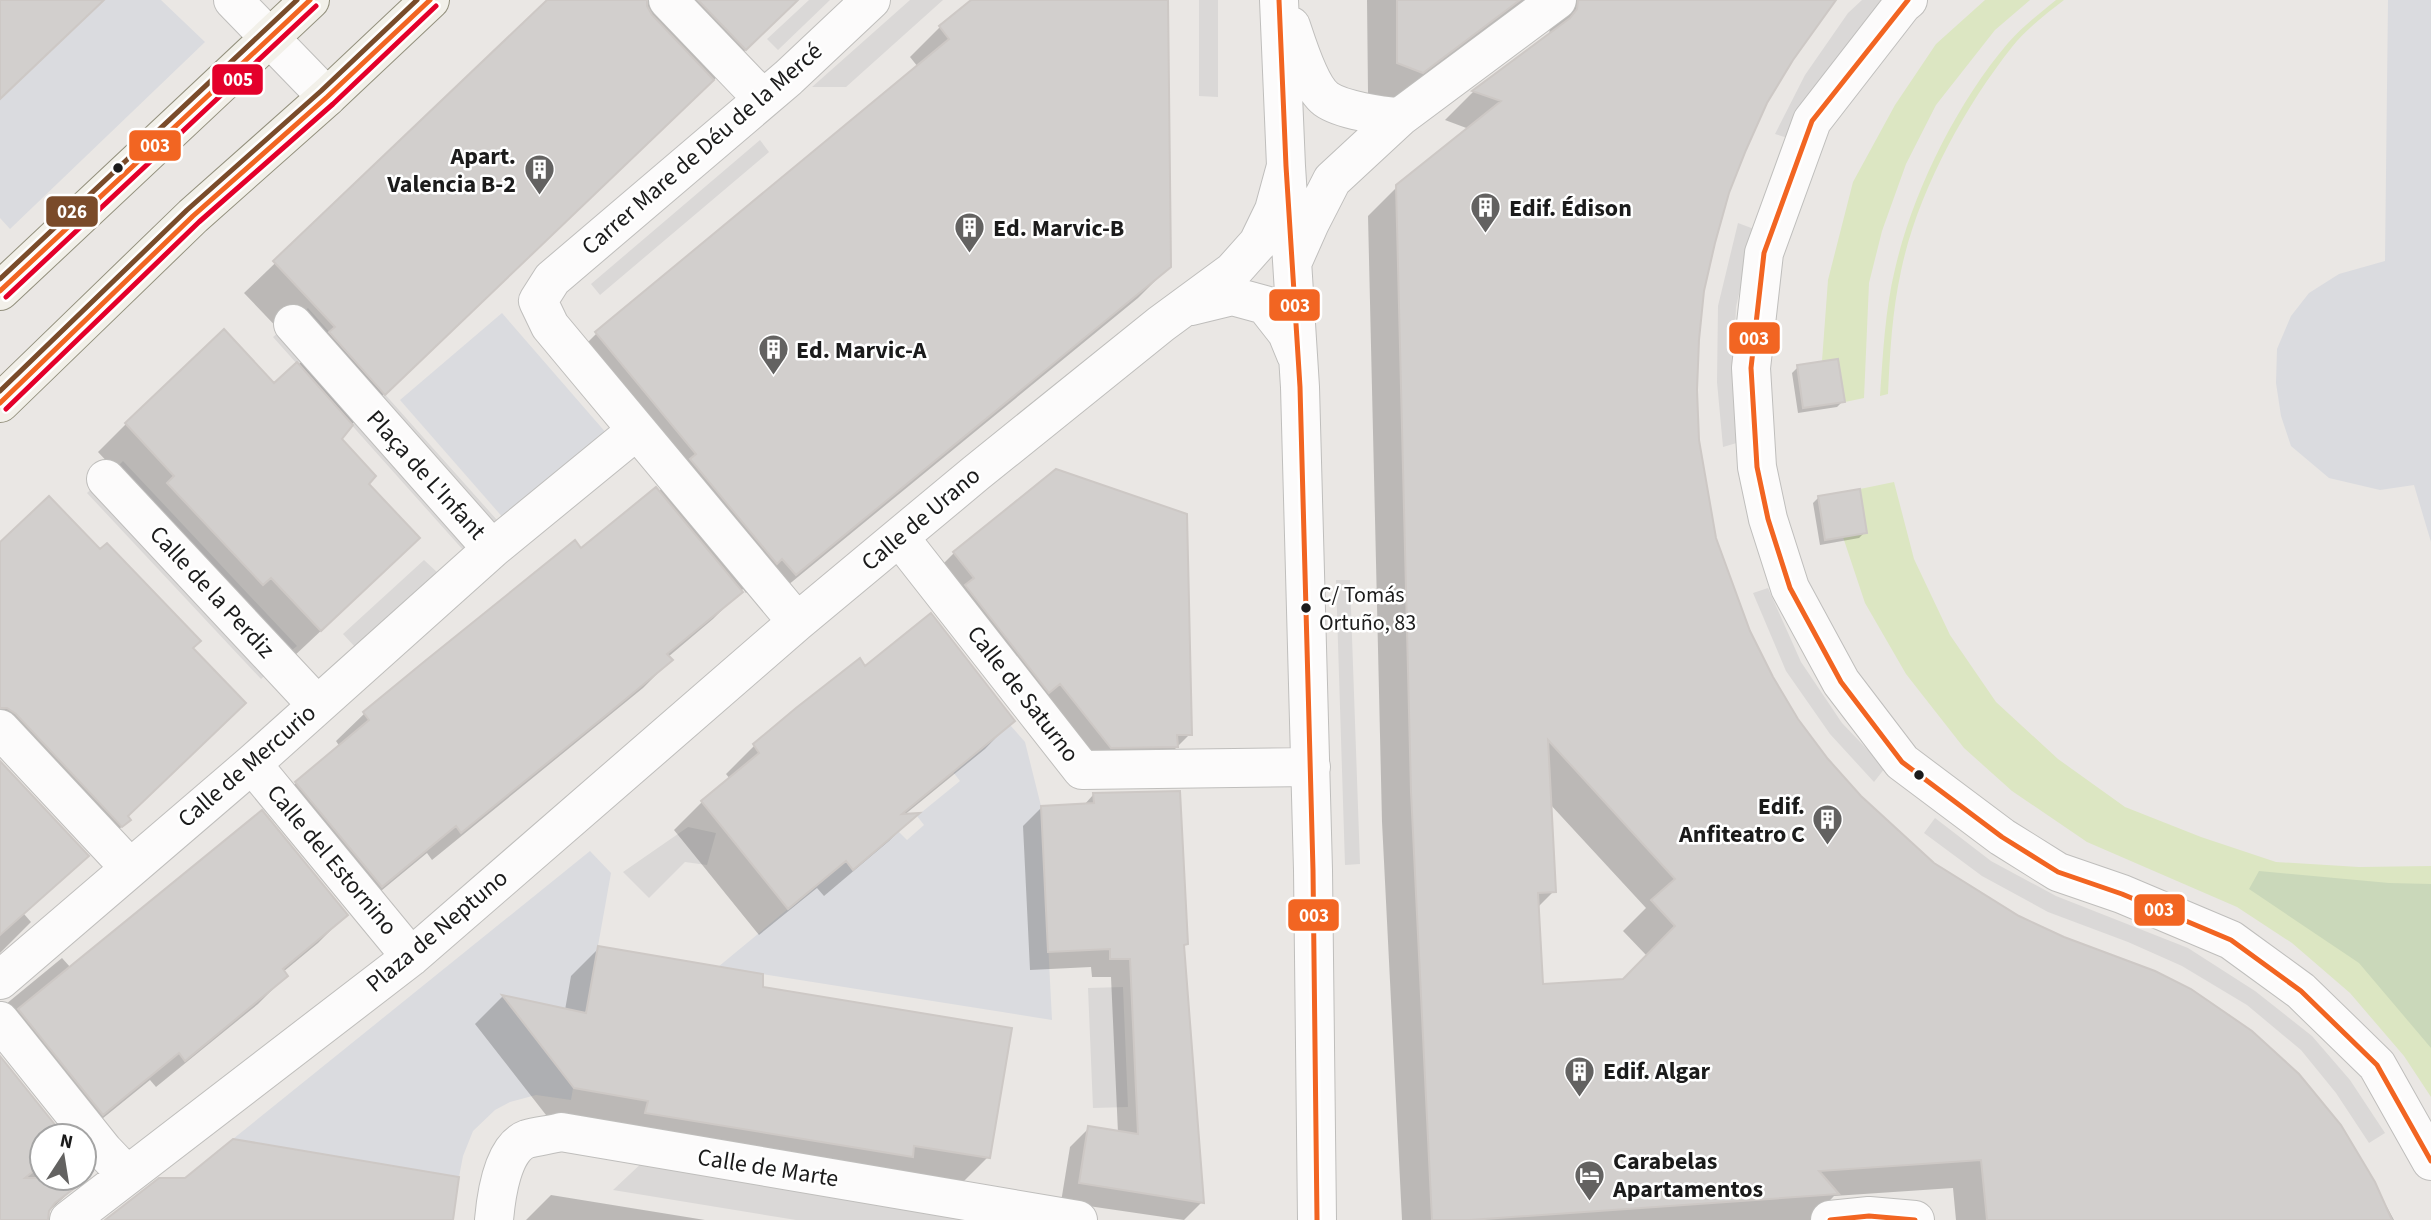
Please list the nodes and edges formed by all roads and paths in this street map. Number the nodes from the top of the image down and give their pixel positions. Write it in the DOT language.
graph roads {
  1 [pos="233,0"];
  2 [pos="310,0"];
  3 [pos="430,0"];
  4 [pos="668,0"];
  5 [pos="871,0"];
  6 [pos="1281,0"];
  7 [pos="1557,0"];
  8 [pos="1908,0"];
  9 [pos="269,37"];
  10 [pos="327,97"];
  11 [pos="762,98"];
  12 [pos="1400,117"];
  13 [pos="1286,166"];
  14 [pos="1292,264"];
  15 [pos="0,292"];
  16 [pos="1182,309"];
  17 [pos="293,324"];
  18 [pos="1299,365"];
  19 [pos="0,403"];
  20 [pos="636,431"];
  21 [pos="106,479"];
  22 [pos="900,537"];
  23 [pos="492,549"];
  24 [pos="797,622"];
  25 [pos="317,705"];
  26 [pos="0,729"];
  27 [pos="665,736"];
  28 [pos="252,764"];
  29 [pos="1311,767"];
  30 [pos="130,868"];
  31 [pos="411,957"];
  32 [pos="5,966"];
  33 [pos="0,1021"];
  34 [pos="2431,1161"];
  35 [pos="127,1174"];
  36 [pos="495,1209"];
  37 [pos="69,1220"];
  38 [pos="1078,1220"];
  39 [pos="1317,1220"];
  40 [pos="1830,1220"];
  41 [pos="1915,1220"];
  1 -- 9 [label="street"];
  2 -- 9 [label="main road"];
  3 -- 10 [label="main road"];
  4 -- 11 [label="street"];
  5 -- 11 [label="street, Carrer Mare de Déu de la Mercé"];
  6 -- 12 [label="street"];
  6 -- 13 [label="street"];
  7 -- 12 [label="street"];
  8 -- 34 [label="street"];
  9 -- 10 [label="street"];
  9 -- 15 [label="main road"];
  10 -- 19 [label="main road"];
  11 -- 20 [label="street, Carrer Mare de Déu de la Mercé"];
  12 -- 14 [label="street"];
  13 -- 14 [label="street"];
  13 -- 16 [label="street, Calle de Urano"];
  14 -- 18 [label="street"];
  16 -- 18 [label="street"];
  16 -- 22 [label="street, Calle de Urano"];
  17 -- 23 [label="street, Plaça de L'Infant"];
  18 -- 29 [label="street"];
  20 -- 23 [label="street, Plaça de L'Infant"];
  20 -- 24 [label="street"];
  21 -- 25 [label="street, Calle de la Perdiz"];
  22 -- 24 [label="street, Calle de Urano"];
  22 -- 29 [label="street, Calle de Saturno"];
  23 -- 25 [label="street, Calle de Mercurio"];
  24 -- 27 [label="street, Calle de Urano"];
  25 -- 28 [label="street, Calle de Mercurio"];
  26 -- 30 [label="street"];
  27 -- 31 [label="street, Plaza de Neptuno"];
  28 -- 30 [label="street, Calle de Mercurio"];
  28 -- 31 [label="street, Calle del Estornino"];
  29 -- 39 [label="street"];
  30 -- 32 [label="street, Calle de Mercurio"];
  31 -- 35 [label="street, Plaza de Neptuno"];
  33 -- 35 [label="street"];
  35 -- 37 [label="street, Plaza de Neptuno"];
  36 -- 38 [label="street, Calle de Marte"];
  40 -- 41 [label="street"];
}
